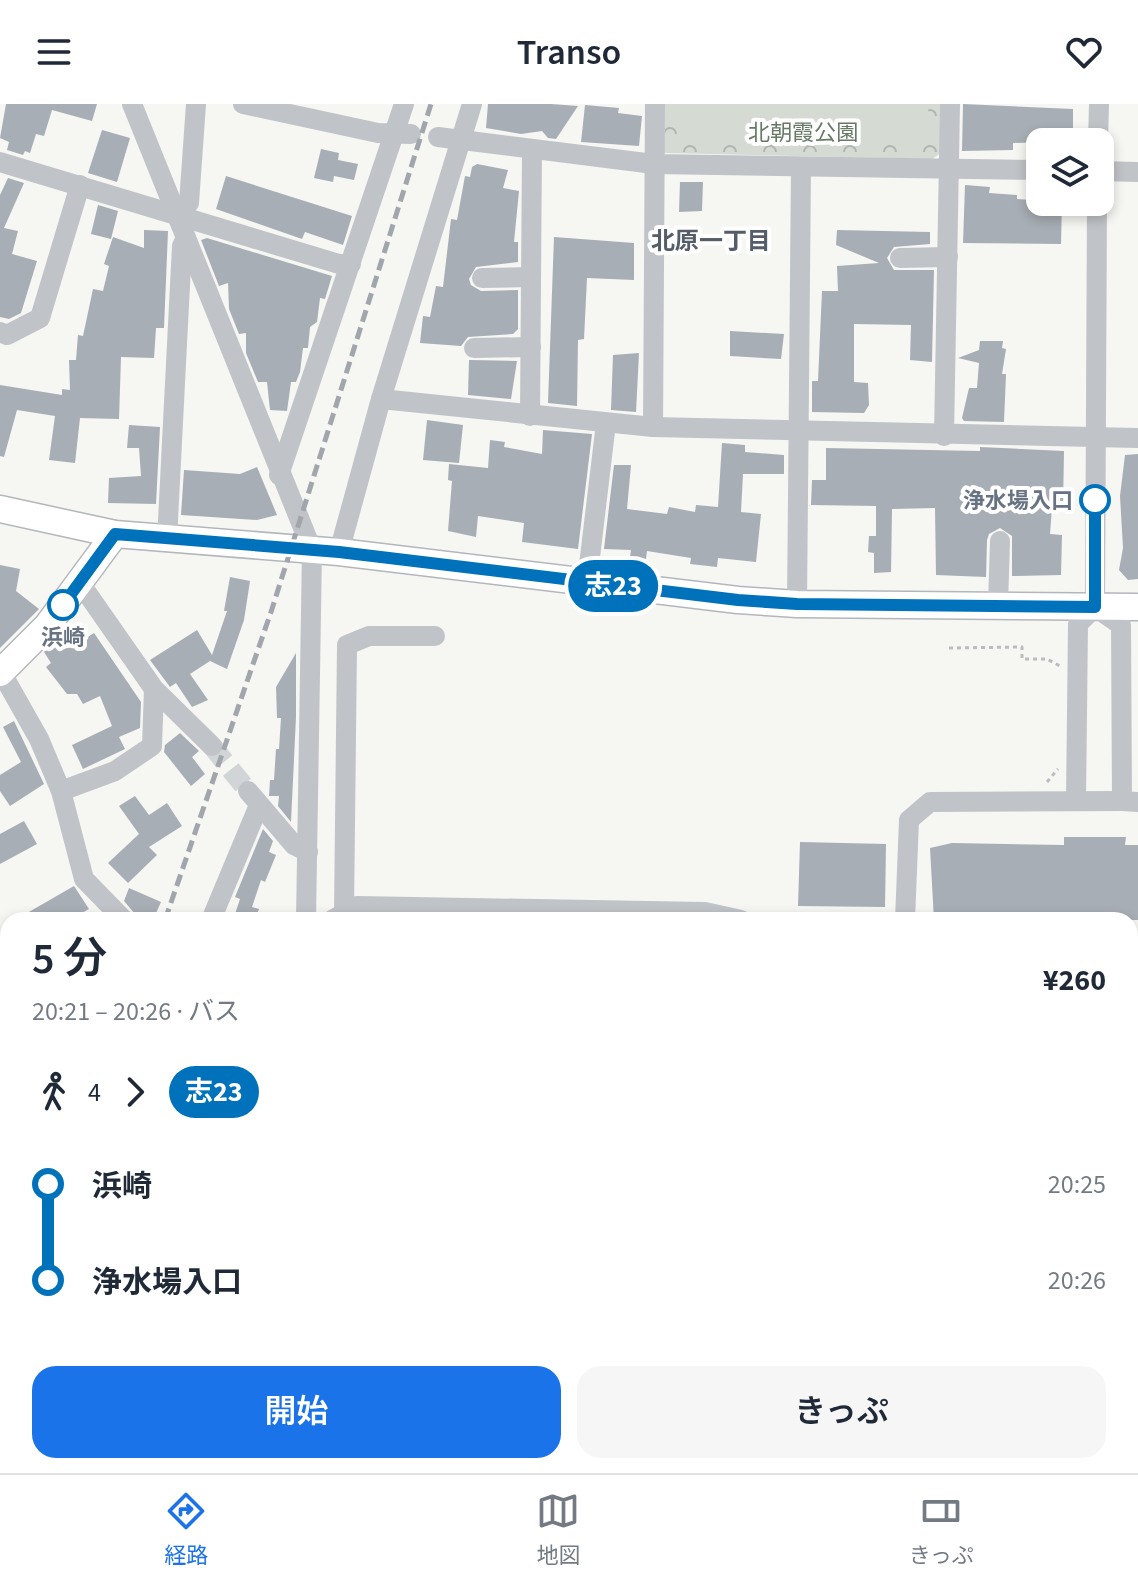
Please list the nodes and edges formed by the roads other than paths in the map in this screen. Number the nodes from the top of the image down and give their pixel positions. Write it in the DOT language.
graph roads {
  1 [pos="132,104"];
  2 [pos="196,104"];
  3 [pos="243,104"];
  4 [pos="404,104"];
  5 [pos="472,104"];
  6 [pos="655,104"];
  7 [pos="950,104"];
  8 [pos="1099,104"];
  9 [pos="1098,128"];
  10 [pos="403,133"];
  11 [pos="438,137"];
  12 [pos="461,140"];
  13 [pos="532,149"];
  14 [pos="0,162"];
  15 [pos="654,164"];
  16 [pos="801,167"];
  17 [pos="949,169"];
  18 [pos="1026,170"];
  19 [pos="1114,171"];
  20 [pos="1138,172"];
  21 [pos="80,185"];
  22 [pos="177,216"];
  23 [pos="1097,216"];
  24 [pos="186,238"];
  25 [pos="948,257"];
  26 [pos="900,258"];
  27 [pos="351,264"];
  28 [pos="531,277"];
  29 [pos="482,278"];
  30 [pos="0,332"];
  31 [pos="531,347"];
  32 [pos="474,348"];
  33 [pos="381,399"];
  34 [pos="530,416"];
  35 [pos="606,423"];
  36 [pos="653,427"];
  37 [pos="797,432"];
  38 [pos="944,436"];
  39 [pos="1095,438"];
  40 [pos="1138,438"];
  41 [pos="279,475"];
  42 [pos="0,509"];
  43 [pos="115,534"];
  44 [pos="167,540"];
  45 [pos="1000,541"];
  46 [pos="312,550"];
  47 [pos="339,552"];
  48 [pos="587,582"];
  49 [pos="80,583"];
  50 [pos="797,604"];
  51 [pos="998,605"];
  52 [pos="1095,607"];
  53 [pos="1138,607"];
  54 [pos="435,636"];
  55 [pos="0,671"];
  56 [pos="154,689"];
  57 [pos="212,746"];
  58 [pos="61,791"];
  59 [pos="1076,801"];
  60 [pos="1130,802"];
  61 [pos="308,852"];
  62 [pos="116,912"];
  63 [pos="214,912"];
  64 [pos="306,912"];
  65 [pos="338,912"];
  66 [pos="346,912"];
  67 [pos="705,912"];
  68 [pos="905,912"];
  1 -- 22 [label="street"];
  2 -- 22 [label="street"];
  3 -- 10 [label="street"];
  4 -- 10 [label="street"];
  5 -- 12 [label="street"];
  6 -- 15 [label="street"];
  7 -- 17 [label="street"];
  8 -- 9 [label="street"];
  10 -- 27 [label="street"];
  11 -- 12 [label="street"];
  12 -- 13 [label="street"];
  12 -- 33 [label="street"];
  13 -- 15 [label="street"];
  13 -- 28 [label="street"];
  14 -- 21 [label="street"];
  15 -- 16 [label="street"];
  15 -- 36 [label="street"];
  16 -- 17 [label="street"];
  16 -- 37 [label="street"];
  17 -- 18 [label="street"];
  17 -- 25 [label="street"];
  19 -- 20 [label="street"];
  21 -- 22 [label="street"];
  21 -- 30 [label="street"];
  22 -- 24 [label="street"];
  22 -- 27 [label="street"];
  23 -- 39 [label="street"];
  24 -- 41 [label="street"];
  24 -- 44 [label="street"];
  25 -- 26 [label="street"];
  25 -- 38 [label="street"];
  27 -- 41 [label="street"];
  28 -- 29 [label="street"];
  28 -- 31 [label="street"];
  31 -- 32 [label="street"];
  31 -- 34 [label="street"];
  33 -- 34 [label="street"];
  33 -- 47 [label="street"];
  34 -- 35 [label="street"];
  35 -- 36 [label="street"];
  35 -- 48 [label="street"];
  36 -- 37 [label="street"];
  37 -- 38 [label="street"];
  37 -- 50 [label="street"];
  38 -- 39 [label="street"];
  39 -- 40 [label="street"];
  39 -- 52 [label="street"];
  41 -- 46 [label="street"];
  42 -- 43 [label="main road"];
  43 -- 44 [label="main road"];
  43 -- 49 [label="main road"];
  44 -- 46 [label="main road"];
  45 -- 51 [label="street"];
  46 -- 47 [label="main road"];
  46 -- 61 [label="street"];
  47 -- 48 [label="main road"];
  48 -- 50 [label="main road"];
  49 -- 55 [label="main road"];
  49 -- 56 [label="street"];
  50 -- 51 [label="main road"];
  51 -- 52 [label="main road"];
  52 -- 53 [label="main road"];
  52 -- 59 [label="street"];
  52 -- 60 [label="street"];
  54 -- 65 [label="street"];
  55 -- 58 [label="street"];
  56 -- 57 [label="street"];
  56 -- 58 [label="street"];
  58 -- 62 [label="street"];
  59 -- 60 [label="street"];
  59 -- 68 [label="street"];
  61 -- 63 [label="street"];
  61 -- 64 [label="street"];
  66 -- 67 [label="street"];
}
